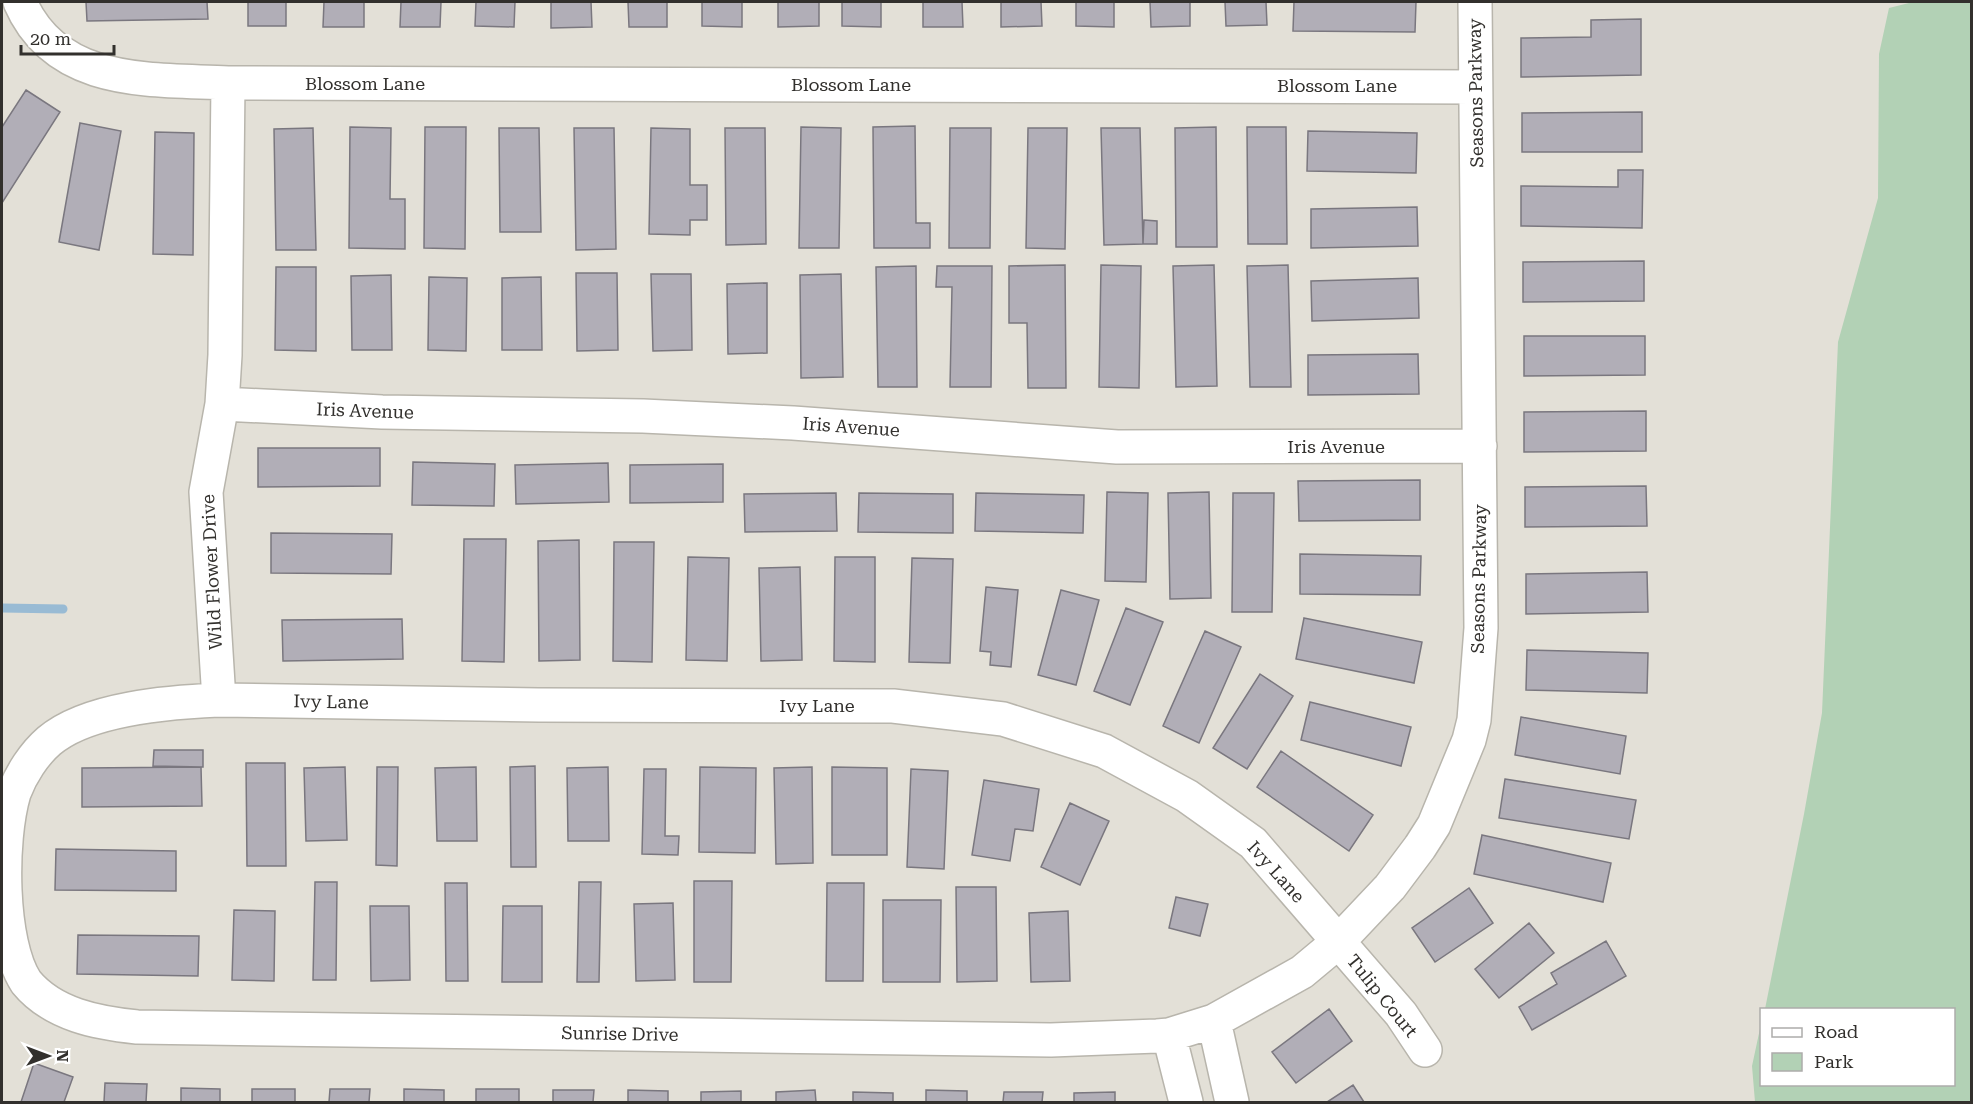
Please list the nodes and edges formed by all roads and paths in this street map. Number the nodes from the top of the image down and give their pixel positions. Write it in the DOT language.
graph roads {
  1 [pos="20,2"];
  2 [pos="1475,2"];
  3 [pos="228,83"];
  4 [pos="1475,87"];
  5 [pos="222,404"];
  6 [pos="1480,446"];
  7 [pos="219,700"];
  8 [pos="1338,942"];
  9 [pos="1191,1028"];
  10 [pos="1425,1050"];
  11 [pos="1186,1102"];
  12 [pos="1232,1102"];
  1 -- 3 [label="street"];
  2 -- 4 [label="street, Seasons Parkway"];
  3 -- 4 [label="street, Blossom Lane"];
  3 -- 5 [label="street, Wild Flower Drive"];
  4 -- 6 [label="street, Seasons Parkway"];
  5 -- 6 [label="street, Iris Avenue"];
  5 -- 7 [label="street, Wild Flower Drive"];
  6 -- 8 [label="street, Seasons Parkway"];
  7 -- 8 [label="street, Ivy Lane"];
  7 -- 9 [label="street, Sunrise Drive"];
  8 -- 9 [label="street, Seasons Parkway"];
  8 -- 10 [label="street, Tulip Court"];
  9 -- 11 [label="street"];
  9 -- 12 [label="street"];
}
